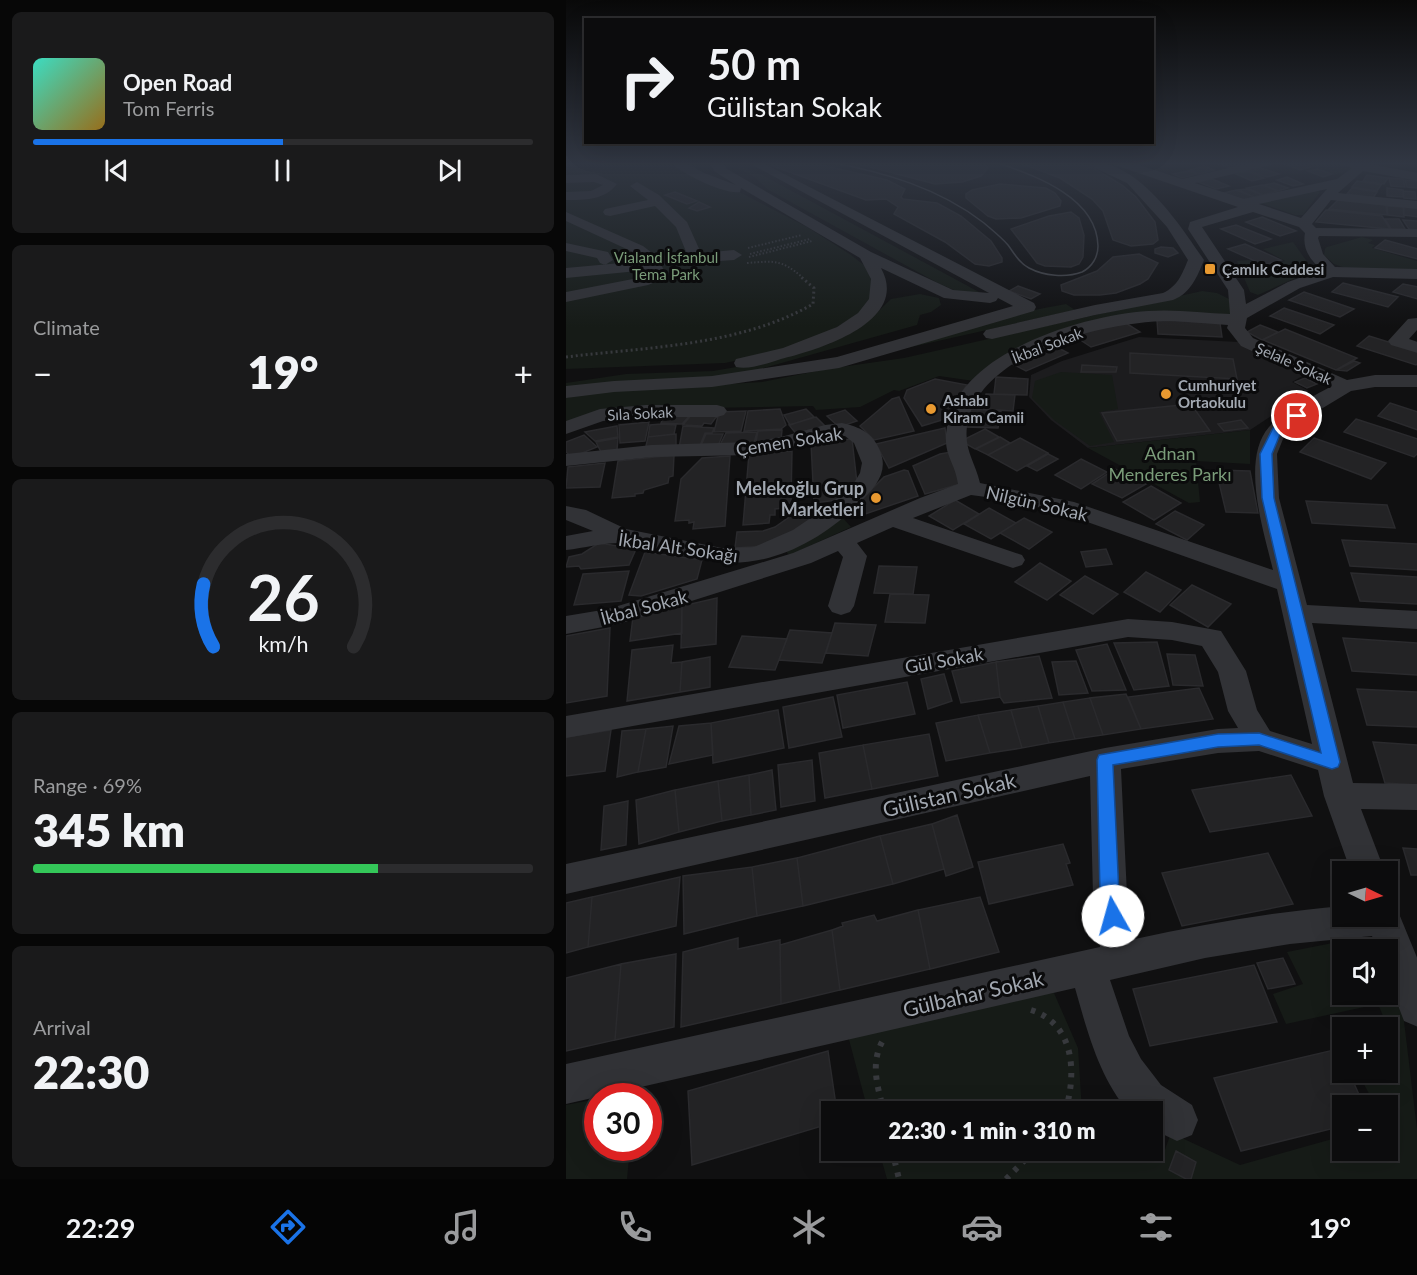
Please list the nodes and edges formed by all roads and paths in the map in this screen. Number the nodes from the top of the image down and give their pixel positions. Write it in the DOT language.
graph roads {
  1 [pos="567,217"];
  2 [pos="673,217"];
  3 [pos="801,217"];
  4 [pos="857,217"];
  5 [pos="1167,217"];
  6 [pos="1214,217"];
  7 [pos="1277,217"];
  8 [pos="1315,217"];
  9 [pos="1308,228"];
  10 [pos="809,232"];
  11 [pos="1418,233"];
  12 [pos="566,234"];
  13 [pos="1418,242"];
  14 [pos="566,247"];
  15 [pos="1418,247"];
  16 [pos="741,255"];
  17 [pos="866,255"];
  18 [pos="647,258"];
  19 [pos="696,258"];
  20 [pos="1196,260"];
  21 [pos="566,263"];
  22 [pos="612,264"];
  23 [pos="589,271"];
  24 [pos="1331,272"];
  25 [pos="566,273"];
  26 [pos="1418,274"];
  27 [pos="618,287"];
  28 [pos="1236,290"];
  29 [pos="583,294"];
  30 [pos="950,295"];
  31 [pos="566,297"];
  32 [pos="879,302"];
  33 [pos="1238,317"];
  34 [pos="946,322"];
  35 [pos="1418,323"];
  36 [pos="1418,348"];
  37 [pos="566,357"];
  38 [pos="839,362"];
  39 [pos="595,373"];
  40 [pos="566,374"];
  41 [pos="744,377"];
  42 [pos="566,380"];
  43 [pos="1418,381"];
  44 [pos="1345,386"];
  45 [pos="566,392"];
  46 [pos="717,411"];
  47 [pos="566,428"];
  48 [pos="566,460"];
  49 [pos="969,489"];
  50 [pos="566,513"];
  51 [pos="894,519"];
  52 [pos="621,536"];
  53 [pos="842,541"];
  54 [pos="566,543"];
  55 [pos="788,544"];
  56 [pos="1013,560"];
  57 [pos="758,566"];
  58 [pos="1289,584"];
  59 [pos="841,606"];
  60 [pos="1295,613"];
  61 [pos="1418,620"];
  62 [pos="566,625"];
  63 [pos="566,727"];
  64 [pos="1259,739"];
  65 [pos="1105,760"];
  66 [pos="1332,762"];
  67 [pos="1340,796"];
  68 [pos="1418,797"];
  69 [pos="1364,861"];
  70 [pos="566,879"];
  71 [pos="1332,923"];
  72 [pos="1386,927"];
  73 [pos="1103,962"];
  74 [pos="1418,1008"];
  75 [pos="1025,1010"];
  76 [pos="885,1038"];
  77 [pos="566,1084"];
  78 [pos="882,1101"];
  79 [pos="1070,1101"];
  80 [pos="1177,1120"];
  81 [pos="895,1161"];
  82 [pos="1024,1161"];
  83 [pos="899,1179"];
  84 [pos="1006,1179"];
  1 -- 18 [label="street"];
  2 -- 19 [label="street"];
  3 -- 17 [label="street"];
  4 -- 38 [label="street"];
  5 -- 20 [label="street"];
  6 -- 28 [label="street"];
  7 -- 9 [label="street"];
  8 -- 9 [label="street"];
  9 -- 11 [label="street"];
  9 -- 24 [label="street"];
  10 -- 16 [label="path"];
  12 -- 18 [label="street"];
  13 -- 15 [label="street"];
  14 -- 22 [label="street"];
  16 -- 16 [label="path"];
  16 -- 19 [label="street"];
  16 -- 37 [label="path"];
  17 -- 30 [label="street"];
  17 -- 32 [label="street"];
  18 -- 19 [label="street"];
  18 -- 22 [label="street"];
  18 -- 27 [label="street"];
  20 -- 28 [label="street"];
  20 -- 38 [label="street"];
  21 -- 22 [label="street"];
  22 -- 23 [label="street"];
  22 -- 27 [label="street"];
  23 -- 25 [label="street"];
  23 -- 29 [label="street"];
  24 -- 26 [label="street"];
  24 -- 33 [label="street"];
  27 -- 29 [label="street"];
  28 -- 33 [label="street"];
  29 -- 31 [label="street"];
  30 -- 32 [label="street"];
  30 -- 34 [label="street"];
  30 -- 34 [label="street"];
  32 -- 39 [label="street"];
  33 -- 44 [label="street, Şelale Sokak"];
  33 -- 49 [label="street, İkbal Sokak"];
  34 -- 41 [label="street"];
  35 -- 36 [label="street"];
  38 -- 41 [label="street"];
  39 -- 40 [label="street"];
  39 -- 42 [label="street"];
  41 -- 45 [label="street"];
  43 -- 44 [label="street"];
  44 -- 58 [label="street"];
  46 -- 47 [label="street, Sıla Sokak"];
  48 -- 55 [label="street, Çemen Sokak"];
  49 -- 51 [label="street, Nilgün Sokak"];
  49 -- 58 [label="street, Nilgün Sokak"];
  50 -- 52 [label="street"];
  51 -- 53 [label="street, Nilgün Sokak"];
  51 -- 56 [label="street"];
  52 -- 54 [label="street, İkbal Alt Sokağı"];
  52 -- 57 [label="street, İkbal Alt Sokağı"];
  53 -- 57 [label="street, Nilgün Sokak"];
  53 -- 59 [label="street"];
  55 -- 57 [label="street, İkbal Alt Sokağı"];
  57 -- 62 [label="street, İkbal Sokak"];
  58 -- 60 [label="street"];
  60 -- 61 [label="street"];
  60 -- 66 [label="street"];
  63 -- 64 [label="street, Gül Sokak"];
  64 -- 65 [label="street, Gülistan Sokak"];
  64 -- 66 [label="street, Gülistan Sokak"];
  65 -- 70 [label="street, Gülistan Sokak"];
  65 -- 73 [label="street"];
  66 -- 67 [label="street"];
  67 -- 68 [label="street"];
  67 -- 69 [label="street"];
  71 -- 73 [label="street, Gülbahar Sokak"];
  72 -- 74 [label="street"];
  73 -- 77 [label="street, Gülbahar Sokak"];
  73 -- 80 [label="street"];
  75 -- 79 [label="path"];
  76 -- 78 [label="path"];
  81 -- 83 [label="path"];
  82 -- 84 [label="path"];
}
